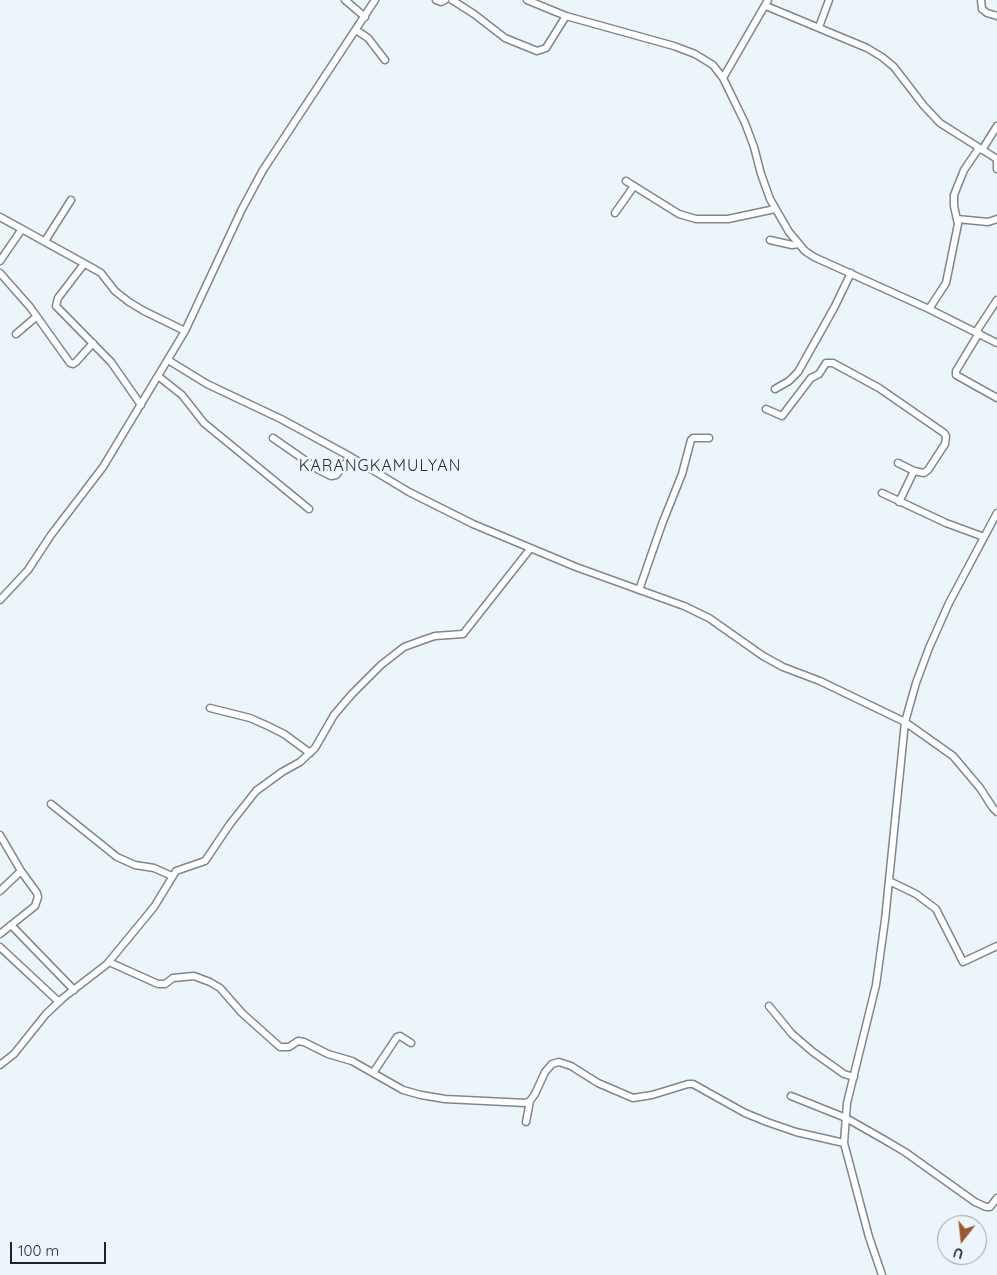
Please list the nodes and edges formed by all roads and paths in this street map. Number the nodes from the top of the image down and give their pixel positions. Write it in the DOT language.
graph roads {
  1 [pos="345,0"];
  2 [pos="375,0"];
  3 [pos="436,0"];
  4 [pos="445,0"];
  5 [pos="452,0"];
  6 [pos="526,0"];
  7 [pos="829,0"];
  8 [pos="981,0"];
  9 [pos="767,3"];
  10 [pos="566,16"];
  11 [pos="997,16"];
  12 [pos="365,17"];
  13 [pos="819,27"];
  14 [pos="356,30"];
  15 [pos="385,60"];
  16 [pos="723,78"];
  17 [pos="997,126"];
  18 [pos="981,149"];
  19 [pos="997,160"];
  20 [pos="997,169"];
  21 [pos="626,181"];
  22 [pos="634,186"];
  23 [pos="71,200"];
  24 [pos="775,209"];
  25 [pos="615,213"];
  26 [pos="0,217"];
  27 [pos="957,219"];
  28 [pos="997,219"];
  29 [pos="22,229"];
  30 [pos="770,240"];
  31 [pos="44,241"];
  32 [pos="799,244"];
  33 [pos="0,261"];
  34 [pos="84,264"];
  35 [pos="851,272"];
  36 [pos="0,273"];
  37 [pos="997,300"];
  38 [pos="929,309"];
  39 [pos="36,316"];
  40 [pos="185,331"];
  41 [pos="978,332"];
  42 [pos="16,334"];
  43 [pos="93,343"];
  44 [pos="997,343"];
  45 [pos="168,360"];
  46 [pos="158,376"];
  47 [pos="774,389"];
  48 [pos="997,398"];
  49 [pos="141,406"];
  50 [pos="766,409"];
  51 [pos="274,438"];
  52 [pos="709,438"];
  53 [pos="352,456"];
  54 [pos="898,463"];
  55 [pos="914,471"];
  56 [pos="882,493"];
  57 [pos="899,502"];
  58 [pos="308,510"];
  59 [pos="997,512"];
  60 [pos="984,537"];
  61 [pos="530,549"];
  62 [pos="639,590"];
  63 [pos="0,600"];
  64 [pos="210,708"];
  65 [pos="905,722"];
  66 [pos="310,754"];
  67 [pos="51,804"];
  68 [pos="997,812"];
  69 [pos="0,835"];
  70 [pos="21,871"];
  71 [pos="172,876"];
  72 [pos="889,881"];
  73 [pos="0,891"];
  74 [pos="11,925"];
  75 [pos="0,934"];
  76 [pos="997,946"];
  77 [pos="0,947"];
  78 [pos="109,962"];
  79 [pos="74,990"];
  80 [pos="59,1002"];
  81 [pos="769,1006"];
  82 [pos="411,1043"];
  83 [pos="0,1065"];
  84 [pos="373,1073"];
  85 [pos="854,1078"];
  86 [pos="791,1096"];
  87 [pos="530,1101"];
  88 [pos="846,1118"];
  89 [pos="526,1122"];
  90 [pos="844,1143"];
  91 [pos="997,1198"];
  92 [pos="882,1275"];
  1 -- 12 [label="street"];
  2 -- 12 [label="street"];
  3 -- 4 [label="street"];
  5 -- 10 [label="street"];
  6 -- 10 [label="street"];
  7 -- 13 [label="street"];
  8 -- 11 [label="street"];
  9 -- 13 [label="street"];
  9 -- 16 [label="street"];
  10 -- 16 [label="street"];
  12 -- 14 [label="street"];
  13 -- 18 [label="street"];
  14 -- 15 [label="street"];
  14 -- 40 [label="street"];
  16 -- 24 [label="street"];
  17 -- 18 [label="street"];
  18 -- 19 [label="street"];
  18 -- 27 [label="street"];
  19 -- 20 [label="street"];
  21 -- 22 [label="street"];
  22 -- 24 [label="street"];
  22 -- 25 [label="street"];
  23 -- 31 [label="street"];
  24 -- 32 [label="street"];
  26 -- 29 [label="street"];
  27 -- 28 [label="street"];
  27 -- 38 [label="street"];
  29 -- 31 [label="street"];
  29 -- 33 [label="street"];
  30 -- 32 [label="street"];
  31 -- 34 [label="street"];
  32 -- 35 [label="street"];
  34 -- 40 [label="street"];
  34 -- 43 [label="street"];
  35 -- 38 [label="street"];
  35 -- 47 [label="street"];
  36 -- 39 [label="street"];
  37 -- 41 [label="street"];
  38 -- 41 [label="street"];
  39 -- 42 [label="street"];
  39 -- 43 [label="street"];
  40 -- 45 [label="street"];
  41 -- 44 [label="street"];
  41 -- 48 [label="street"];
  43 -- 49 [label="street"];
  45 -- 46 [label="street"];
  45 -- 53 [label="street"];
  46 -- 49 [label="street"];
  46 -- 58 [label="street"];
  49 -- 63 [label="street"];
  50 -- 55 [label="street"];
  51 -- 53 [label="street"];
  52 -- 62 [label="street"];
  53 -- 61 [label="street"];
  54 -- 55 [label="street"];
  55 -- 57 [label="street"];
  56 -- 57 [label="street"];
  57 -- 60 [label="street"];
  59 -- 60 [label="street"];
  60 -- 65 [label="street"];
  61 -- 62 [label="street"];
  61 -- 66 [label="street"];
  62 -- 65 [label="street"];
  64 -- 66 [label="street"];
  65 -- 68 [label="street"];
  65 -- 72 [label="street"];
  66 -- 71 [label="street"];
  67 -- 71 [label="street"];
  69 -- 70 [label="street"];
  70 -- 73 [label="street"];
  70 -- 74 [label="street"];
  71 -- 78 [label="street"];
  72 -- 76 [label="street"];
  72 -- 85 [label="street"];
  74 -- 75 [label="street"];
  74 -- 79 [label="street"];
  77 -- 80 [label="street"];
  78 -- 79 [label="street"];
  78 -- 84 [label="street"];
  79 -- 80 [label="street"];
  80 -- 83 [label="street"];
  81 -- 85 [label="street"];
  82 -- 84 [label="street"];
  84 -- 87 [label="street"];
  85 -- 88 [label="street"];
  86 -- 88 [label="street"];
  87 -- 89 [label="street"];
  87 -- 90 [label="street"];
  88 -- 90 [label="street"];
  88 -- 91 [label="street"];
  90 -- 92 [label="street"];
}
